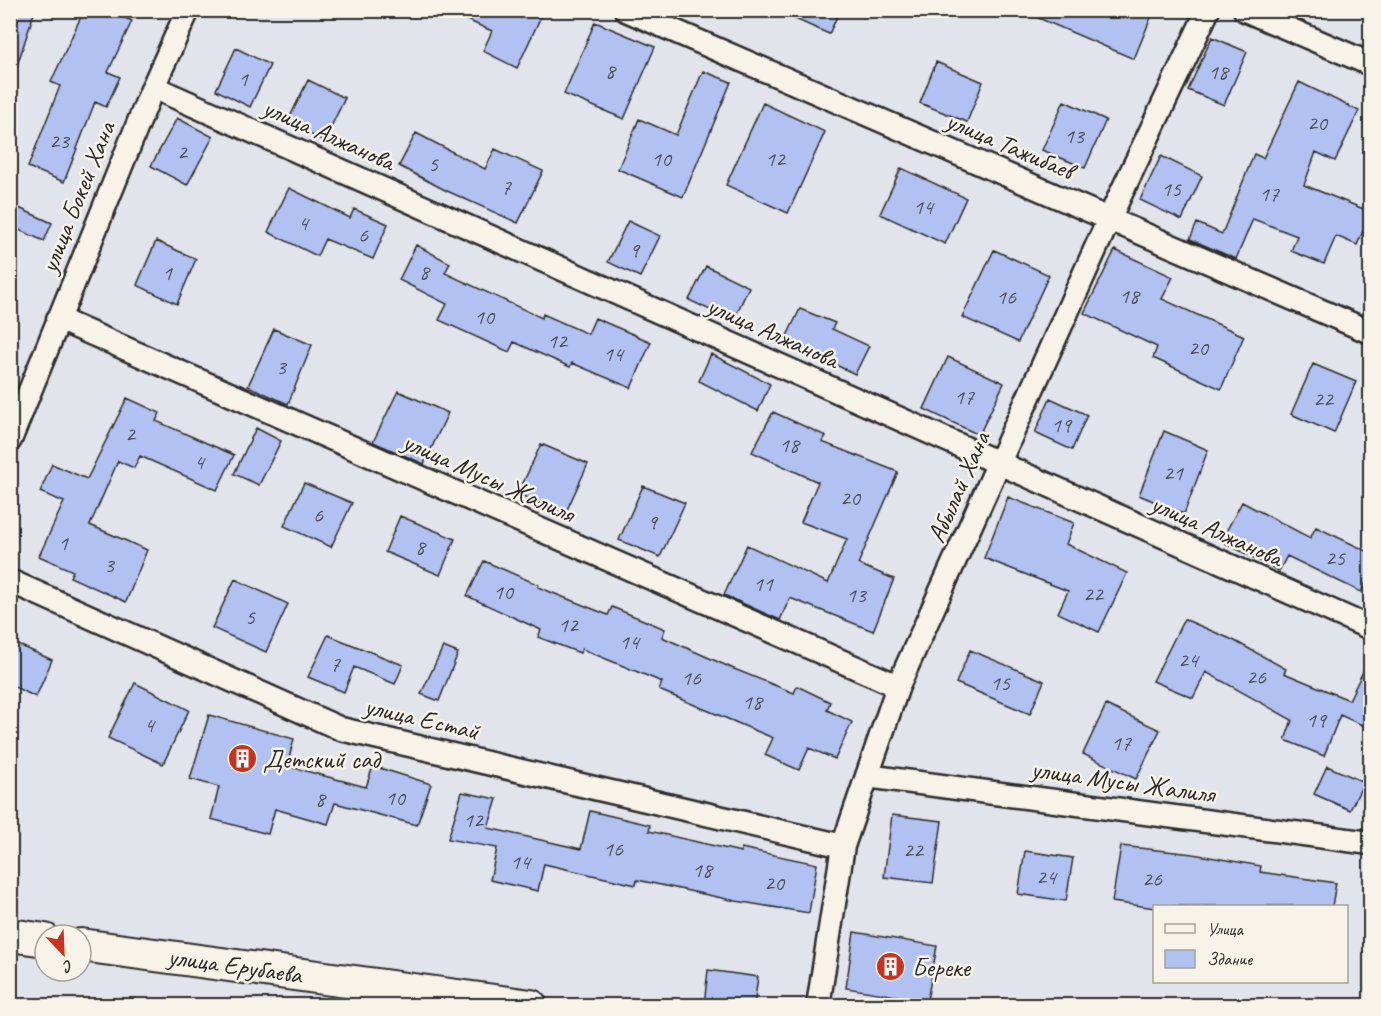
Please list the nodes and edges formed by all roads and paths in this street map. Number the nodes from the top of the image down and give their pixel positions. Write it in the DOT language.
graph roads {
  1 [pos="188,10"];
  2 [pos="626,10"];
  3 [pos="1208,10"];
  4 [pos="1245,10"];
  5 [pos="1371,64"];
  6 [pos="153,87"];
  7 [pos="1109,219"];
  8 [pos="58,319"];
  9 [pos="1371,332"];
  10 [pos="10,440"];
  11 [pos="999,464"];
  12 [pos="10,581"];
  13 [pos="1371,628"];
  14 [pos="898,686"];
  15 [pos="867,776"];
  16 [pos="1371,843"];
  17 [pos="843,846"];
  18 [pos="10,935"];
  19 [pos="33,938"];
  20 [pos="93,947"];
  21 [pos="468,1001"];
  22 [pos="531,1005"];
  23 [pos="818,1005"];
  1 -- 6 [label="street, улица Бокей Хана"];
  2 -- 7 [label="street, улица Тажибаев"];
  3 -- 7 [label="street, Абылай Хана"];
  4 -- 5 [label="street"];
  6 -- 8 [label="street, улица Бокей Хана"];
  6 -- 11 [label="street, улица Алжанова"];
  7 -- 9 [label="street, улица Тажибаев"];
  7 -- 11 [label="street, Абылай Хана"];
  8 -- 10 [label="street, улица Бокей Хана"];
  8 -- 14 [label="street, улица Мусы Жалиля"];
  11 -- 13 [label="street, улица Алжанова"];
  11 -- 14 [label="street, Абылай Хана"];
  12 -- 17 [label="street, улица Естай"];
  14 -- 15 [label="street, Абылай Хана"];
  15 -- 16 [label="street, улица Мусы Жалиля"];
  15 -- 17 [label="street, Абылай Хана"];
  17 -- 23 [label="street, Абылай Хана"];
  18 -- 19 [label="street"];
  20 -- 21 [label="street, улица Ерубаева"];
  21 -- 22 [label="street, улица Ерубаева"];
}
